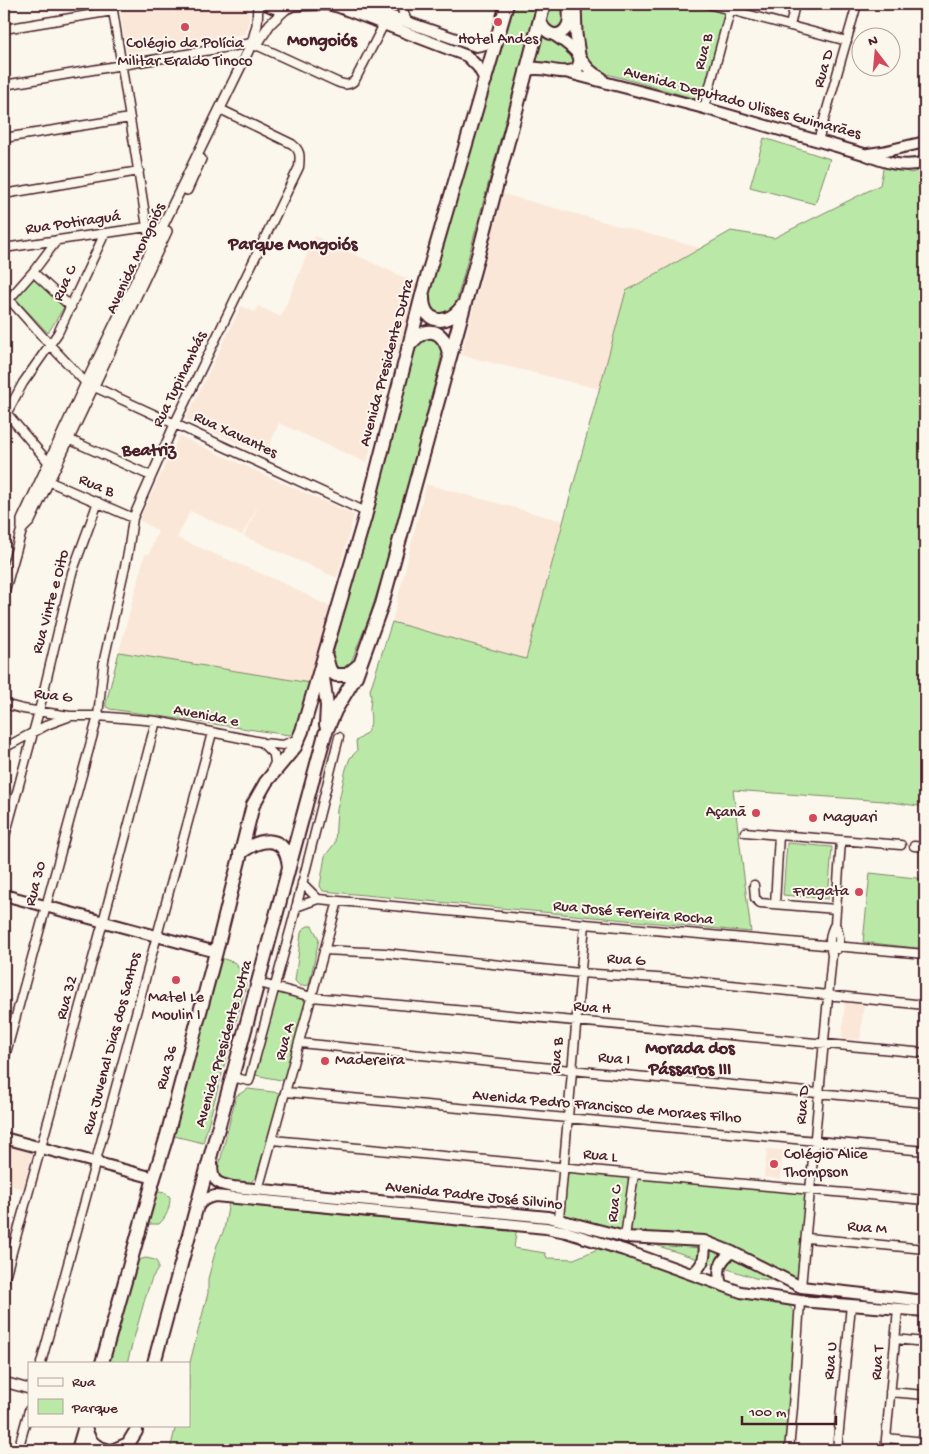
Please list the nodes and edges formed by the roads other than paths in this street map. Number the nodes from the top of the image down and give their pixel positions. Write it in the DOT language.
graph roads {
  1 [pos="258,4"];
  2 [pos="266,4"];
  3 [pos="355,4"];
  4 [pos="382,4"];
  5 [pos="401,4"];
  6 [pos="508,4"];
  7 [pos="544,4"];
  8 [pos="570,4"];
  9 [pos="576,4"];
  10 [pos="708,4"];
  11 [pos="796,4"];
  12 [pos="856,4"];
  13 [pos="292,6"];
  14 [pos="112,7"];
  15 [pos="731,7"];
  16 [pos="370,9"];
  17 [pos="540,18"];
  18 [pos="406,21"];
  19 [pos="384,24"];
  20 [pos="790,26"];
  21 [pos="4,29"];
  22 [pos="554,35"];
  23 [pos="847,40"];
  24 [pos="496,42"];
  25 [pos="254,44"];
  26 [pos="476,46"];
  27 [pos="579,55"];
  28 [pos="469,58"];
  29 [pos="122,64"];
  30 [pos="526,70"];
  31 [pos="565,72"];
  32 [pos="486,81"];
  33 [pos="4,84"];
  34 [pos="611,84"];
  35 [pos="704,108"];
  36 [pos="224,110"];
  37 [pos="130,118"];
  38 [pos="4,138"];
  39 [pos="818,141"];
  40 [pos="925,142"];
  41 [pos="864,154"];
  42 [pos="925,162"];
  43 [pos="138,171"];
  44 [pos="4,194"];
  45 [pos="147,227"];
  46 [pos="105,234"];
  47 [pos="57,240"];
  48 [pos="4,248"];
  49 [pos="155,250"];
  50 [pos="33,272"];
  51 [pos="423,291"];
  52 [pos="466,300"];
  53 [pos="6,302"];
  54 [pos="71,307"];
  55 [pos="50,345"];
  56 [pos="408,347"];
  57 [pos="450,357"];
  58 [pos="89,384"];
  59 [pos="5,414"];
  60 [pos="175,423"];
  61 [pos="68,439"];
  62 [pos="49,463"];
  63 [pos="151,476"];
  64 [pos="48,481"];
  65 [pos="98,502"];
  66 [pos="366,512"];
  67 [pos="133,518"];
  68 [pos="22,529"];
  69 [pos="4,592"];
  70 [pos="326,652"];
  71 [pos="361,663"];
  72 [pos="322,665"];
  73 [pos="4,704"];
  74 [pos="39,711"];
  75 [pos="70,716"];
  76 [pos="98,716"];
  77 [pos="156,721"];
  78 [pos="212,733"];
  79 [pos="32,734"];
  80 [pos="325,734"];
  81 [pos="339,736"];
  82 [pos="300,739"];
  83 [pos="261,742"];
  84 [pos="4,748"];
  85 [pos="266,782"];
  86 [pos="746,832"];
  87 [pos="779,835"];
  88 [pos="4,840"];
  89 [pos="841,841"];
  90 [pos="902,845"];
  91 [pos="914,846"];
  92 [pos="925,847"];
  93 [pos="240,852"];
  94 [pos="289,870"];
  95 [pos="302,883"];
  96 [pos="754,885"];
  97 [pos="4,895"];
  98 [pos="318,899"];
  99 [pos="338,901"];
  100 [pos="775,904"];
  101 [pos="45,907"];
  102 [pos="296,907"];
  103 [pos="836,909"];
  104 [pos="103,922"];
  105 [pos="584,924"];
  106 [pos="835,924"];
  107 [pos="157,938"];
  108 [pos="830,945"];
  109 [pos="839,946"];
  110 [pos="324,950"];
  111 [pos="216,952"];
  112 [pos="925,954"];
  113 [pos="832,955"];
  114 [pos="580,973"];
  115 [pos="258,983"];
  116 [pos="275,987"];
  117 [pos="828,996"];
  118 [pos="312,997"];
  119 [pos="925,1005"];
  120 [pos="575,1021"];
  121 [pos="300,1043"];
  122 [pos="823,1044"];
  123 [pos="925,1054"];
  124 [pos="4,1060"];
  125 [pos="571,1070"];
  126 [pos="232,1076"];
  127 [pos="286,1092"];
  128 [pos="819,1093"];
  129 [pos="925,1103"];
  130 [pos="568,1118"];
  131 [pos="4,1138"];
  132 [pos="273,1140"];
  133 [pos="815,1141"];
  134 [pos="41,1148"];
  135 [pos="925,1151"];
  136 [pos="211,1155"];
  137 [pos="96,1162"];
  138 [pos="563,1167"];
  139 [pos="634,1174"];
  140 [pos="154,1178"];
  141 [pos="811,1189"];
  142 [pos="258,1190"];
  143 [pos="925,1200"];
  144 [pos="196,1211"];
  145 [pos="558,1219"];
  146 [pos="625,1237"];
  147 [pos="807,1238"];
  148 [pos="704,1241"];
  149 [pos="925,1249"];
  150 [pos="732,1252"];
  151 [pos="692,1274"];
  152 [pos="4,1281"];
  153 [pos="721,1285"];
  154 [pos="801,1287"];
  155 [pos="800,1301"];
  156 [pos="925,1301"];
  157 [pos="851,1305"];
  158 [pos="898,1309"];
  159 [pos="925,1311"];
  160 [pos="895,1339"];
  161 [pos="925,1342"];
  162 [pos="41,1362"];
  163 [pos="102,1362"];
  164 [pos="154,1362"];
  165 [pos="4,1382"];
  166 [pos="28,1389"];
  167 [pos="890,1392"];
  168 [pos="925,1395"];
  169 [pos="28,1414"];
  170 [pos="85,1426"];
  171 [pos="85,1426"];
  172 [pos="137,1428"];
  173 [pos="886,1438"];
  174 [pos="925,1442"];
  175 [pos="18,1450"];
  176 [pos="78,1450"];
  177 [pos="107,1450"];
  178 [pos="114,1450"];
  179 [pos="131,1450"];
  180 [pos="789,1450"];
  181 [pos="837,1450"];
  182 [pos="885,1450"];
  1 -- 25 [label="street, Avenida Mongoiós"];
  2 -- 13 [label="main road"];
  3 -- 16 [label="main road"];
  4 -- 16 [label="street"];
  5 -- 18 [label="street"];
  6 -- 24 [label="highway, Avenida Presidente Dutra"];
  7 -- 17 [label="highway"];
  8 -- 22 [label="main road"];
  9 -- 27 [label="main road"];
  10 -- 15 [label="street"];
  11 -- 20 [label="street"];
  12 -- 23 [label="street, Rua D"];
  13 -- 19 [label="main road"];
  13 -- 25 [label="street, Avenida Mongoiós"];
  14 -- 21 [label="street"];
  14 -- 29 [label="street"];
  15 -- 20 [label="street"];
  15 -- 35 [label="street, Rua B"];
  16 -- 18 [label="main road"];
  17 -- 22 [label="main road"];
  17 -- 30 [label="highway, Avenida Presidente Dutra"];
  18 -- 26 [label="main road"];
  19 -- 25 [label="street"];
  19 -- 28 [label="main road"];
  20 -- 23 [label="street"];
  22 -- 27 [label="main road, Avenida Deputado Ulisses Guimarães"];
  23 -- 39 [label="street, Rua D"];
  24 -- 26 [label="main road"];
  24 -- 32 [label="highway, Avenida Presidente Dutra"];
  25 -- 29 [label="street"];
  25 -- 36 [label="street, Avenida Mongoiós"];
  25 -- 49 [label="street, Avenida Mongoiós"];
  26 -- 28 [label="main road"];
  27 -- 31 [label="main road"];
  27 -- 34 [label="main road, Avenida Deputado Ulisses Guimarães"];
  28 -- 32 [label="main road"];
  29 -- 33 [label="street"];
  29 -- 37 [label="street"];
  30 -- 31 [label="main road, Avenida Deputado Ulisses Guimarães"];
  30 -- 52 [label="highway, Avenida Presidente Dutra"];
  31 -- 34 [label="main road, Avenida Deputado Ulisses Guimarães"];
  32 -- 51 [label="highway, Avenida Presidente Dutra"];
  34 -- 35 [label="main road, Avenida Deputado Ulisses Guimarães"];
  35 -- 39 [label="main road, Avenida Deputado Ulisses Guimarães"];
  36 -- 49 [label="street, Avenida Mongoiós"];
  36 -- 60 [label="street, Rua Tupinambás"];
  37 -- 38 [label="street"];
  37 -- 43 [label="street"];
  39 -- 41 [label="main road, Avenida Deputado Ulisses Guimarães"];
  40 -- 41 [label="main road, Avenida Deputado Ulisses Guimarães"];
  41 -- 42 [label="main road, Avenida Deputado Ulisses Guimarães"];
  43 -- 44 [label="street"];
  43 -- 45 [label="street"];
  45 -- 46 [label="street, Rua Potiraguá"];
  45 -- 49 [label="street"];
  46 -- 47 [label="street, Rua Potiraguá"];
  46 -- 54 [label="street, Rua C"];
  47 -- 48 [label="street, Rua Potiraguá"];
  47 -- 50 [label="street"];
  49 -- 58 [label="street, Avenida Mongoiós"];
  50 -- 53 [label="street"];
  50 -- 54 [label="street"];
  51 -- 52 [label="highway"];
  51 -- 56 [label="highway, Avenida Presidente Dutra"];
  52 -- 57 [label="highway, Avenida Presidente Dutra"];
  53 -- 55 [label="street, Rua Xavantes"];
  54 -- 55 [label="street, Rua C"];
  55 -- 58 [label="street, Rua Xavantes"];
  55 -- 59 [label="street, Rua C"];
  56 -- 57 [label="highway"];
  56 -- 66 [label="highway, Avenida Presidente Dutra"];
  57 -- 71 [label="highway, Avenida Presidente Dutra"];
  58 -- 60 [label="street, Rua Xavantes"];
  58 -- 61 [label="street, Avenida Mongoiós"];
  58 -- 62 [label="street, Avenida Mongoiós"];
  59 -- 62 [label="street"];
  60 -- 63 [label="street, Rua Tupinambás"];
  60 -- 66 [label="street, Rua Xavantes"];
  61 -- 63 [label="street"];
  61 -- 64 [label="street, Avenida Mongoiós"];
  62 -- 68 [label="street, Avenida Mongoiós"];
  63 -- 67 [label="street, Rua Tupinambás"];
  64 -- 65 [label="street, Rua B"];
  64 -- 68 [label="street, Avenida Mongoiós"];
  65 -- 67 [label="street, Rua B"];
  65 -- 74 [label="street, Rua Vinte e Oito"];
  66 -- 70 [label="highway, Avenida Presidente Dutra"];
  67 -- 76 [label="street, Rua Tupinambás"];
  68 -- 69 [label="street, Avenida Mongoiós"];
  70 -- 71 [label="highway"];
  70 -- 72 [label="highway, Avenida Presidente Dutra"];
  71 -- 80 [label="highway, Avenida Presidente Dutra"];
  72 -- 80 [label="highway, Avenida Presidente Dutra"];
  72 -- 82 [label="highway"];
  73 -- 74 [label="street, Rua G"];
  74 -- 75 [label="street, Rua G"];
  74 -- 79 [label="street, Rua Vinte e Oito"];
  75 -- 76 [label="street, Rua G"];
  75 -- 79 [label="street"];
  76 -- 77 [label="street, Avenida e"];
  76 -- 101 [label="street, Rua 30"];
  77 -- 78 [label="street, Avenida e"];
  77 -- 104 [label="street, Rua 32"];
  78 -- 83 [label="street, Avenida e"];
  78 -- 107 [label="street, Rua Juvenal Dias dos Santos"];
  79 -- 84 [label="street"];
  79 -- 88 [label="street, Rua Vinte e Oito"];
  80 -- 94 [label="highway, Avenida Presidente Dutra"];
  81 -- 95 [label="street"];
  82 -- 83 [label="street, Avenida e"];
  82 -- 85 [label="highway, Rua 36"];
  83 -- 85 [label="street"];
  85 -- 93 [label="highway, Rua 36"];
  86 -- 87 [label="street"];
  87 -- 89 [label="street"];
  87 -- 100 [label="street"];
  89 -- 90 [label="street"];
  89 -- 103 [label="street"];
  91 -- 92 [label="street"];
  93 -- 94 [label="highway"];
  93 -- 111 [label="highway, Rua 36"];
  94 -- 115 [label="highway, Avenida Presidente Dutra"];
  95 -- 98 [label="street"];
  95 -- 102 [label="street"];
  96 -- 100 [label="street"];
  97 -- 101 [label="main road"];
  98 -- 99 [label="street, Rua José Ferreira Rocha"];
  98 -- 102 [label="street"];
  99 -- 105 [label="street, Rua José Ferreira Rocha"];
  99 -- 110 [label="street, Rua A"];
  100 -- 103 [label="street"];
  101 -- 104 [label="main road"];
  101 -- 124 [label="street, Rua 30"];
  102 -- 116 [label="street"];
  103 -- 106 [label="street"];
  104 -- 107 [label="main road"];
  104 -- 134 [label="street, Rua 32"];
  105 -- 108 [label="street, Rua José Ferreira Rocha"];
  105 -- 114 [label="street, Rua B"];
  106 -- 108 [label="street"];
  106 -- 109 [label="street"];
  107 -- 111 [label="main road"];
  107 -- 137 [label="street, Rua Juvenal Dias dos Santos"];
  108 -- 109 [label="street, Rua José Ferreira Rocha"];
  108 -- 113 [label="street, Rua D"];
  109 -- 112 [label="street, Rua José Ferreira Rocha"];
  109 -- 113 [label="street"];
  110 -- 114 [label="street, Rua G"];
  110 -- 118 [label="street, Rua A"];
  111 -- 140 [label="highway, Rua 36"];
  113 -- 117 [label="street, Rua D"];
  114 -- 117 [label="street, Rua G"];
  114 -- 120 [label="street, Rua B"];
  115 -- 116 [label="street, Rua H"];
  115 -- 126 [label="highway, Avenida Presidente Dutra"];
  116 -- 118 [label="street, Rua H"];
  116 -- 126 [label="street"];
  117 -- 119 [label="street, Rua G"];
  117 -- 122 [label="street, Rua D"];
  118 -- 120 [label="street, Rua H"];
  118 -- 121 [label="street, Rua A"];
  120 -- 122 [label="street, Rua H"];
  120 -- 125 [label="street, Rua B"];
  121 -- 125 [label="street, Rua I"];
  121 -- 127 [label="street, Rua A"];
  122 -- 123 [label="street, Rua H"];
  122 -- 128 [label="street, Rua D"];
  125 -- 128 [label="street, Rua I"];
  125 -- 130 [label="street, Rua B"];
  126 -- 136 [label="highway, Avenida Presidente Dutra"];
  127 -- 130 [label="street, Avenida Pedro Francisco de Moraes Filho"];
  127 -- 132 [label="street, Rua A"];
  128 -- 129 [label="street, Rua I"];
  128 -- 133 [label="street, Rua D"];
  130 -- 133 [label="street, Avenida Pedro Francisco de Moraes Filho"];
  130 -- 138 [label="street, Rua B"];
  131 -- 134 [label="main road"];
  132 -- 138 [label="street, Rua L"];
  132 -- 142 [label="street, Rua A"];
  133 -- 135 [label="street, Avenida Pedro Francisco de Moraes Filho"];
  133 -- 141 [label="street, Rua D"];
  134 -- 137 [label="main road"];
  134 -- 152 [label="street, Rua 32"];
  136 -- 142 [label="main road, Avenida Padre José Silvino"];
  136 -- 144 [label="highway, Avenida Presidente Dutra"];
  137 -- 140 [label="main road"];
  137 -- 162 [label="street, Rua Juvenal Dias dos Santos"];
  138 -- 139 [label="street, Rua L"];
  138 -- 145 [label="street, Rua B"];
  139 -- 141 [label="street, Rua L"];
  139 -- 146 [label="street, Rua C"];
  140 -- 163 [label="highway, Rua 36"];
  141 -- 143 [label="street, Rua L"];
  141 -- 147 [label="street, Rua D"];
  142 -- 145 [label="main road, Avenida Padre José Silvino"];
  144 -- 151 [label="main road, Avenida Padre José Silvino"];
  144 -- 164 [label="highway, Avenida Presidente Dutra"];
  145 -- 146 [label="main road, Avenida Padre José Silvino"];
  146 -- 148 [label="main road, Avenida Padre José Silvino"];
  147 -- 149 [label="street, Rua M"];
  147 -- 154 [label="street, Rua D"];
  148 -- 150 [label="main road, Avenida Padre José Silvino"];
  148 -- 151 [label="main road"];
  150 -- 153 [label="main road"];
  150 -- 154 [label="main road, Avenida Padre José Silvino"];
  151 -- 153 [label="main road, Avenida Padre José Silvino"];
  153 -- 155 [label="main road, Avenida Padre José Silvino"];
  154 -- 156 [label="main road, Avenida Padre José Silvino"];
  155 -- 157 [label="main road, Avenida Padre José Silvino"];
  155 -- 180 [label="street"];
  157 -- 158 [label="main road, Avenida Padre José Silvino"];
  157 -- 181 [label="street, Rua U"];
  158 -- 159 [label="main road, Avenida Padre José Silvino"];
  158 -- 160 [label="street, Rua T"];
  160 -- 161 [label="street"];
  160 -- 167 [label="street, Rua T"];
  165 -- 166 [label="street"];
  167 -- 168 [label="street"];
  167 -- 173 [label="street, Rua T"];
  169 -- 175 [label="street"];
  170 -- 176 [label="highway"];
  171 -- 177 [label="highway"];
  172 -- 178 [label="highway"];
  172 -- 179 [label="highway"];
  173 -- 174 [label="street"];
  173 -- 182 [label="street, Rua T"];
}
